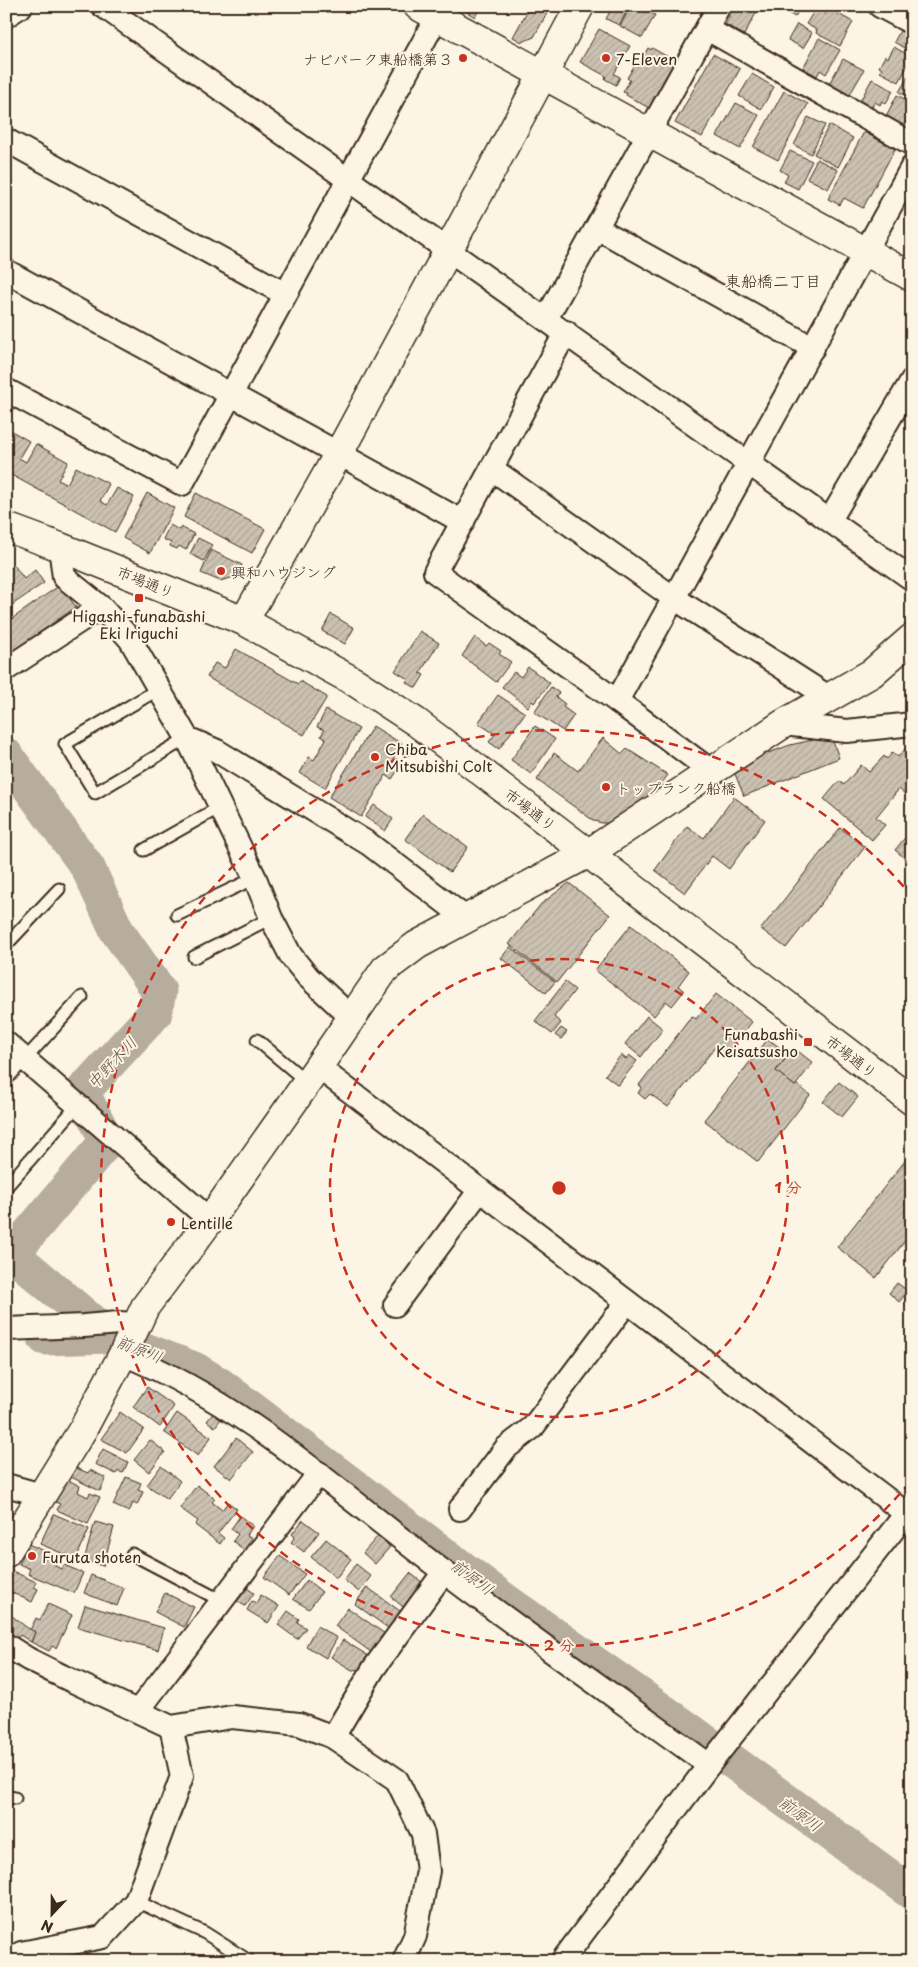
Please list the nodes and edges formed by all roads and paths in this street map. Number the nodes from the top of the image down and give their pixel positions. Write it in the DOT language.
graph roads {
  1 [pos="20,6"];
  2 [pos="103,6"];
  3 [pos="580,6"];
  4 [pos="719,6"];
  5 [pos="880,6"];
  6 [pos="432,10"];
  7 [pos="6,16"];
  8 [pos="912,24"];
  9 [pos="707,29"];
  10 [pos="542,76"];
  11 [pos="648,133"];
  12 [pos="6,140"];
  13 [pos="912,144"];
  14 [pos="912,166"];
  15 [pos="349,179"];
  16 [pos="598,228"];
  17 [pos="448,249"];
  18 [pos="865,253"];
  19 [pos="6,271"];
  20 [pos="912,277"];
  21 [pos="285,294"];
  22 [pos="546,319"];
  23 [pos="566,332"];
  24 [pos="813,348"];
  25 [pos="912,380"];
  26 [pos="6,390"];
  27 [pos="232,394"];
  28 [pos="339,453"];
  29 [pos="749,462"];
  30 [pos="492,469"];
  31 [pos="830,520"];
  32 [pos="463,522"];
  33 [pos="6,527"];
  34 [pos="60,546"];
  35 [pos="912,579"];
  36 [pos="674,598"];
  37 [pos="101,607"];
  38 [pos="244,621"];
  39 [pos="912,638"];
  40 [pos="8,668"];
  41 [pos="159,689"];
  42 [pos="830,698"];
  43 [pos="616,701"];
  44 [pos="783,724"];
  45 [pos="912,724"];
  46 [pos="187,738"];
  47 [pos="711,772"];
  48 [pos="220,807"];
  49 [pos="144,850"];
  50 [pos="589,853"];
  51 [pos="255,878"];
  52 [pos="59,889"];
  53 [pos="177,915"];
  54 [pos="271,918"];
  55 [pos="467,919"];
  56 [pos="6,945"];
  57 [pos="194,957"];
  58 [pos="82,997"];
  59 [pos="352,1018"];
  60 [pos="257,1040"];
  61 [pos="6,1043"];
  62 [pos="24,1059"];
  63 [pos="313,1074"];
  64 [pos="6,1080"];
  65 [pos="912,1101"];
  66 [pos="77,1106"];
  67 [pos="6,1187"];
  68 [pos="480,1190"];
  69 [pos="210,1220"];
  70 [pos="627,1302"];
  71 [pos="395,1305"];
  72 [pos="6,1330"];
  73 [pos="130,1340"];
  74 [pos="319,1473"];
  75 [pos="6,1485"];
  76 [pos="42,1495"];
  77 [pos="460,1509"];
  78 [pos="910,1513"];
  79 [pos="6,1552"];
  80 [pos="132,1554"];
  81 [pos="444,1572"];
  82 [pos="220,1600"];
  83 [pos="6,1644"];
  84 [pos="138,1710"];
  85 [pos="172,1727"];
  86 [pos="333,1737"];
  87 [pos="711,1763"];
  88 [pos="136,1901"];
  89 [pos="11,1961"];
  90 [pos="249,1961"];
  91 [pos="404,1961"];
  92 [pos="562,1961"];
  1 -- 7 [label="street"];
  2 -- 15 [label="street"];
  3 -- 10 [label="street"];
  4 -- 9 [label="street"];
  5 -- 8 [label="street"];
  6 -- 10 [label="street"];
  6 -- 15 [label="street"];
  9 -- 11 [label="street"];
  9 -- 13 [label="street"];
  10 -- 11 [label="street"];
  10 -- 17 [label="street"];
  11 -- 16 [label="street"];
  11 -- 18 [label="street"];
  12 -- 21 [label="street"];
  14 -- 18 [label="street"];
  15 -- 17 [label="street"];
  15 -- 21 [label="street"];
  16 -- 22 [label="street"];
  16 -- 24 [label="street"];
  17 -- 22 [label="street"];
  17 -- 28 [label="street"];
  18 -- 20 [label="street"];
  18 -- 24 [label="street"];
  19 -- 27 [label="street"];
  21 -- 27 [label="street"];
  22 -- 23 [label="street"];
  23 -- 29 [label="street"];
  23 -- 30 [label="street"];
  24 -- 29 [label="street"];
  25 -- 31 [label="street"];
  26 -- 27 [label="street"];
  27 -- 28 [label="street"];
  28 -- 32 [label="street"];
  28 -- 38 [label="street"];
  29 -- 31 [label="street"];
  29 -- 36 [label="street"];
  30 -- 32 [label="street"];
  30 -- 36 [label="street"];
  31 -- 35 [label="street"];
  32 -- 43 [label="street"];
  33 -- 34 [label="street, 市場通り"];
  34 -- 37 [label="street"];
  34 -- 38 [label="street, 市場通り"];
  36 -- 42 [label="street"];
  36 -- 43 [label="street"];
  37 -- 40 [label="street"];
  37 -- 41 [label="street"];
  38 -- 50 [label="street, 市場通り"];
  39 -- 42 [label="street"];
  41 -- 46 [label="street"];
  41 -- 46 [label="lane"];
  42 -- 44 [label="street"];
  43 -- 47 [label="street"];
  44 -- 45 [label="street"];
  44 -- 47 [label="street"];
  46 -- 48 [label="street"];
  46 -- 55 [label="street"];
  47 -- 50 [label="street"];
  48 -- 49 [label="lane"];
  48 -- 51 [label="street"];
  50 -- 55 [label="street"];
  50 -- 65 [label="street, 市場通り"];
  51 -- 53 [label="lane"];
  51 -- 54 [label="street"];
  52 -- 56 [label="lane"];
  54 -- 57 [label="lane"];
  54 -- 59 [label="street"];
  55 -- 59 [label="street"];
  58 -- 62 [label="lane"];
  59 -- 63 [label="street"];
  60 -- 63 [label="lane"];
  61 -- 62 [label="street"];
  62 -- 64 [label="lane"];
  62 -- 66 [label="street"];
  63 -- 68 [label="street"];
  63 -- 69 [label="street"];
  66 -- 67 [label="lane"];
  66 -- 69 [label="street"];
  68 -- 70 [label="street"];
  68 -- 71 [label="street"];
  69 -- 73 [label="street"];
  70 -- 77 [label="street"];
  70 -- 78 [label="street"];
  72 -- 73 [label="street"];
  73 -- 74 [label="street"];
  73 -- 76 [label="street"];
  74 -- 81 [label="street"];
  74 -- 82 [label="street"];
  75 -- 76 [label="street"];
  76 -- 79 [label="street"];
  78 -- 87 [label="street"];
  80 -- 82 [label="lane"];
  81 -- 86 [label="street"];
  81 -- 87 [label="street"];
  82 -- 84 [label="street"];
  83 -- 84 [label="street"];
  84 -- 85 [label="street"];
  85 -- 86 [label="street"];
  85 -- 88 [label="street"];
  86 -- 91 [label="street"];
  87 -- 92 [label="street"];
  88 -- 89 [label="street"];
  88 -- 90 [label="lane"];
}
